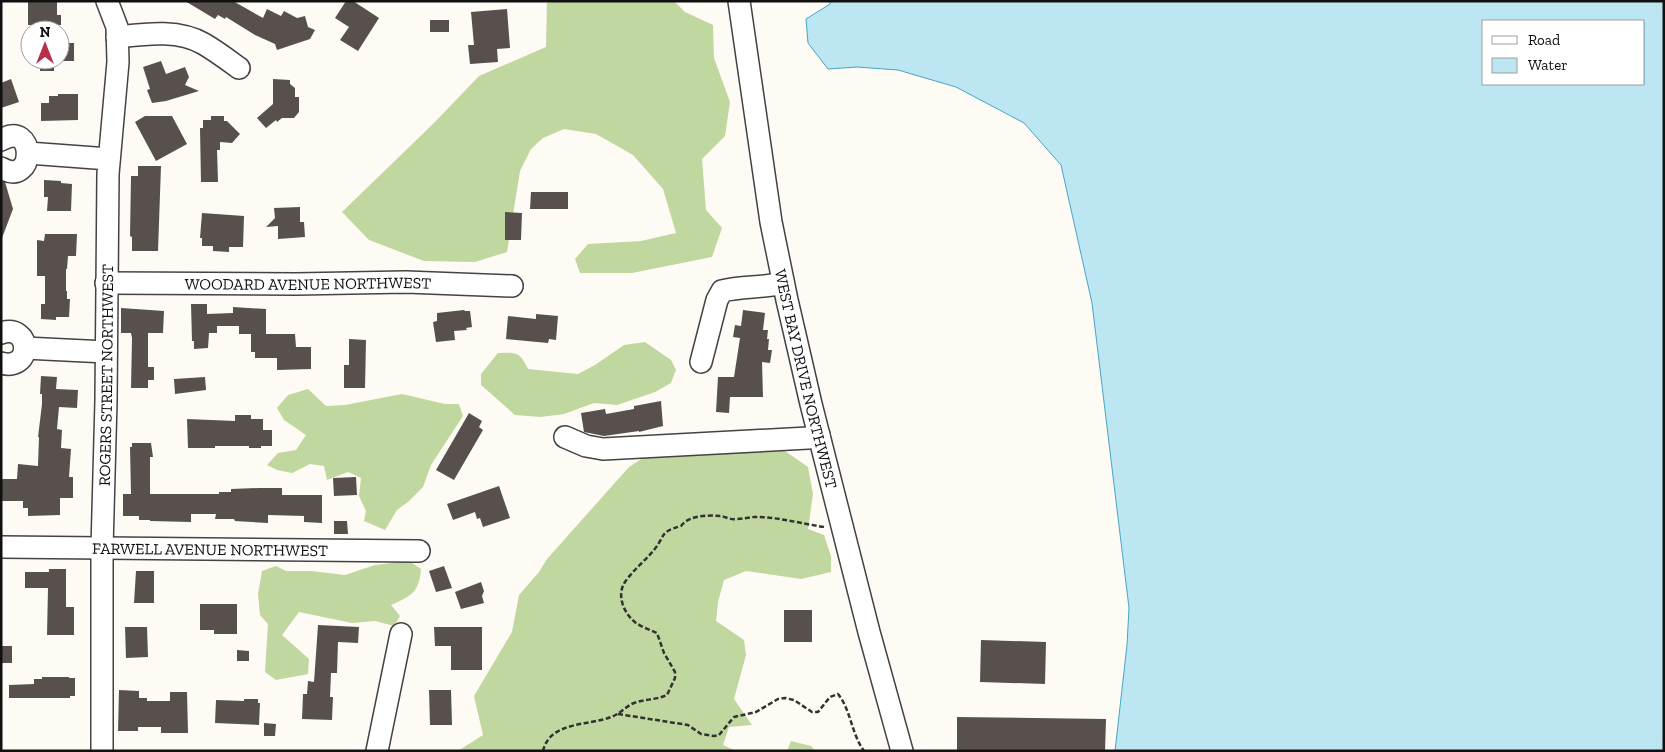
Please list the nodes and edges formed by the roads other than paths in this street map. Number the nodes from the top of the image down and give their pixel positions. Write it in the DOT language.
graph roads {
  1 [pos="107,1"];
  2 [pos="738,1"];
  3 [pos="117,37"];
  4 [pos="239,68"];
  5 [pos="1,140"];
  6 [pos="28,153"];
  7 [pos="110,159"];
  8 [pos="1,168"];
  9 [pos="106,283"];
  10 [pos="783,283"];
  11 [pos="512,286"];
  12 [pos="1,333"];
  13 [pos="25,348"];
  14 [pos="106,352"];
  15 [pos="701,362"];
  16 [pos="1,363"];
  17 [pos="819,435"];
  18 [pos="565,437"];
  19 [pos="1,547"];
  20 [pos="102,548"];
  21 [pos="419,551"];
  22 [pos="401,634"];
  23 [pos="102,751"];
  24 [pos="377,751"];
  25 [pos="902,751"];
  1 -- 3 [label="street, ROGERS STREET NORTHWEST"];
  2 -- 10 [label="street, WEST BAY DRIVE NORTHWEST"];
  3 -- 4 [label="street"];
  3 -- 7 [label="street, ROGERS STREET NORTHWEST"];
  5 -- 6 [label="street"];
  6 -- 7 [label="street"];
  6 -- 8 [label="street"];
  7 -- 9 [label="street, ROGERS STREET NORTHWEST"];
  9 -- 11 [label="street, WOODARD AVENUE NORTHWEST"];
  9 -- 14 [label="street, ROGERS STREET NORTHWEST"];
  10 -- 15 [label="street"];
  10 -- 17 [label="street, WEST BAY DRIVE NORTHWEST"];
  12 -- 13 [label="street"];
  13 -- 14 [label="street"];
  13 -- 16 [label="street"];
  14 -- 20 [label="street, ROGERS STREET NORTHWEST"];
  17 -- 18 [label="street"];
  17 -- 25 [label="street, WEST BAY DRIVE NORTHWEST"];
  19 -- 20 [label="street, FARWELL AVENUE NORTHWEST"];
  20 -- 21 [label="street, FARWELL AVENUE NORTHWEST"];
  20 -- 23 [label="street, ROGERS STREET NORTHWEST"];
  22 -- 24 [label="street"];
}
